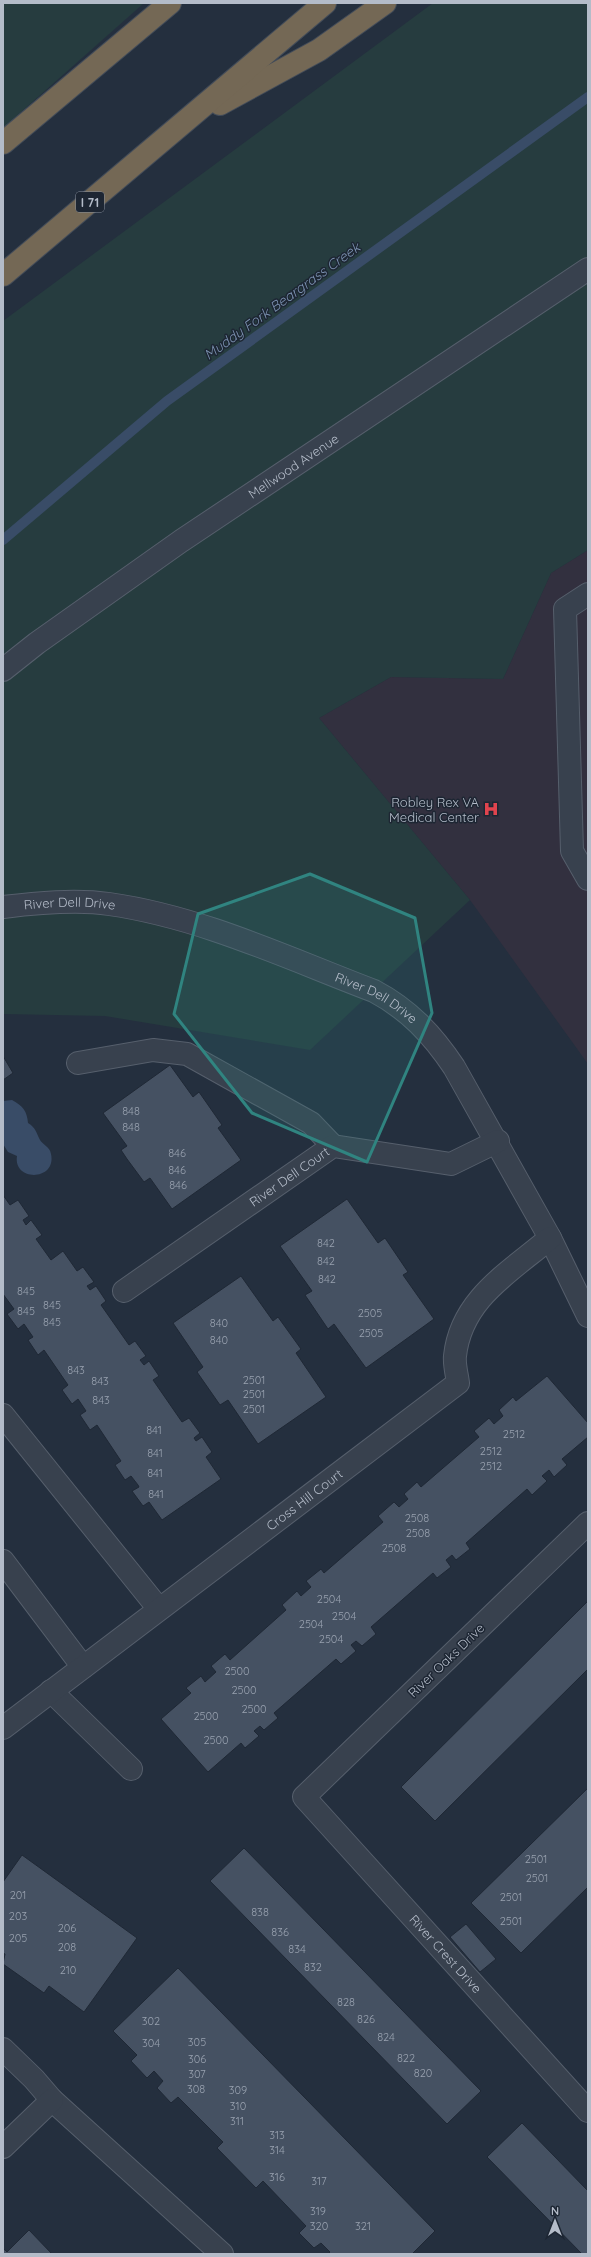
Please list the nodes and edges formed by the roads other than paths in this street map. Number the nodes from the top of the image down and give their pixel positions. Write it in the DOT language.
graph roads {
  1 [pos="159,3"];
  2 [pos="170,3"];
  3 [pos="325,3"];
  4 [pos="385,3"];
  5 [pos="28,120"];
  6 [pos="176,128"];
  7 [pos="3,143"];
  8 [pos="588,269"];
  9 [pos="3,275"];
  10 [pos="588,594"];
  11 [pos="3,670"];
  12 [pos="588,879"];
  13 [pos="3,907"];
  14 [pos="78,1063"];
  15 [pos="498,1141"];
  16 [pos="333,1146"];
  17 [pos="550,1238"];
  18 [pos="124,1291"];
  19 [pos="588,1316"];
  20 [pos="3,1415"];
  21 [pos="588,1523"];
  22 [pos="3,1561"];
  23 [pos="159,1609"];
  24 [pos="83,1667"];
  25 [pos="51,1691"];
  26 [pos="3,1728"];
  27 [pos="131,1769"];
  28 [pos="304,1797"];
  29 [pos="3,2049"];
  30 [pos="52,2100"];
  31 [pos="588,2111"];
  32 [pos="3,2147"];
  33 [pos="221,2254"];
  1 -- 5 [label="highway"];
  2 -- 5 [label="highway"];
  3 -- 6 [label="highway, I 71"];
  4 -- 6 [label="highway"];
  5 -- 7 [label="highway"];
  6 -- 9 [label="highway, I 71"];
  8 -- 11 [label="street, Mellwood Avenue"];
  10 -- 12 [label="street"];
  13 -- 15 [label="street, River Dell Drive"];
  14 -- 16 [label="street"];
  15 -- 16 [label="street, River Dell Court"];
  15 -- 17 [label="street, River Dell Drive"];
  16 -- 18 [label="street, River Dell Court"];
  17 -- 19 [label="street, River Dell Drive"];
  17 -- 23 [label="street, Cross Hill Court"];
  20 -- 23 [label="street"];
  21 -- 28 [label="street, River Oaks Drive"];
  22 -- 24 [label="street"];
  23 -- 24 [label="street, Cross Hill Court"];
  24 -- 25 [label="street, Cross Hill Court"];
  25 -- 26 [label="street, Cross Hill Court"];
  25 -- 27 [label="street"];
  28 -- 31 [label="street, River Crest Drive"];
  29 -- 30 [label="street"];
  30 -- 32 [label="street"];
  30 -- 33 [label="street"];
}
